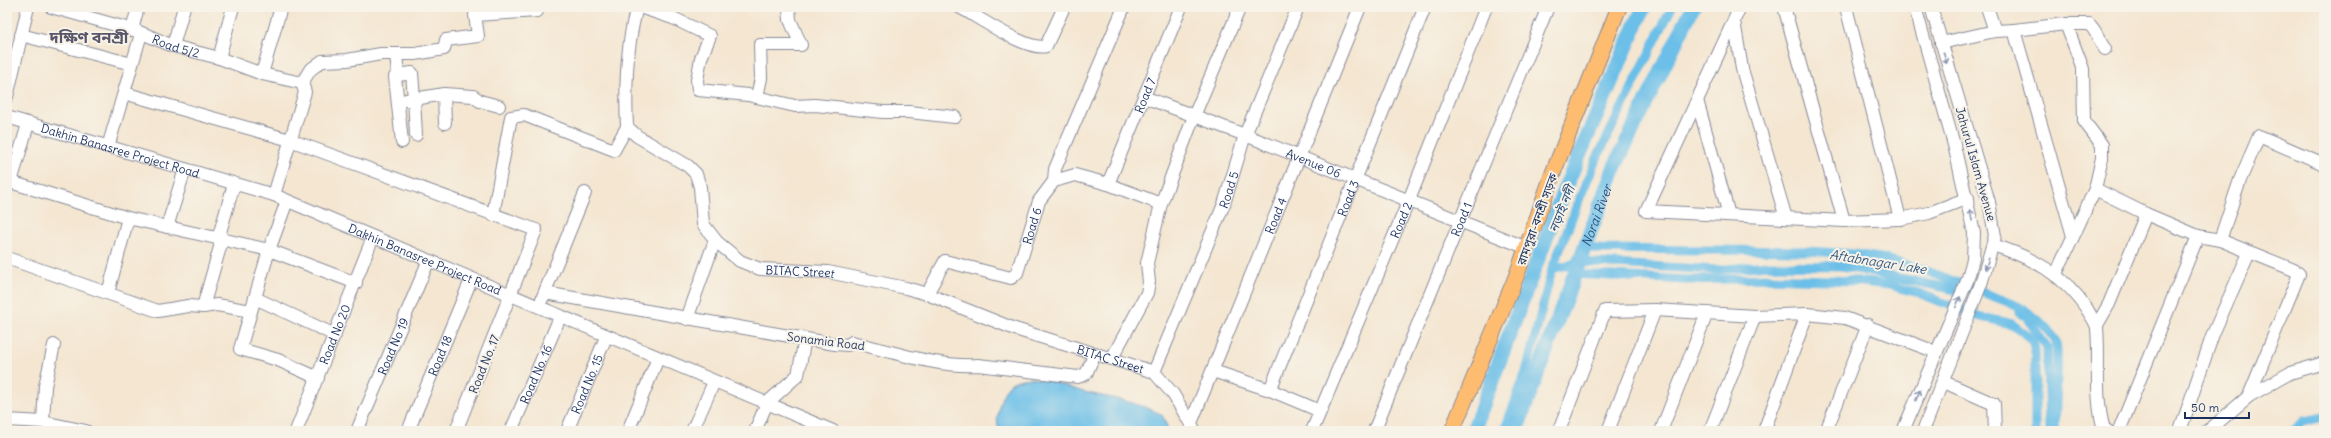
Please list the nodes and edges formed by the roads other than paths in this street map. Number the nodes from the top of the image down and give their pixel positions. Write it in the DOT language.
graph roads {
  1 [pos="28,7"];
  2 [pos="51,7"];
  3 [pos="138,7"];
  4 [pos="184,7"];
  5 [pos="233,7"];
  6 [pos="281,7"];
  7 [pos="538,7"];
  8 [pos="638,7"];
  9 [pos="789,7"];
  10 [pos="959,7"];
  11 [pos="1064,7"];
  12 [pos="1124,7"];
  13 [pos="1182,7"];
  14 [pos="1240,7"];
  15 [pos="1298,7"];
  16 [pos="1360,7"];
  17 [pos="1425,7"];
  18 [pos="1486,7"];
  19 [pos="1548,7"];
  20 [pos="1619,7"];
  21 [pos="1740,7"];
  22 [pos="1784,7"];
  23 [pos="1846,7"];
  24 [pos="1915,7"];
  25 [pos="1931,7"];
  26 [pos="1987,7"];
  27 [pos="87,11"];
  28 [pos="1734,21"];
  29 [pos="2066,24"];
  30 [pos="2014,30"];
  31 [pos="1995,31"];
  32 [pos="137,32"];
  33 [pos="21,35"];
  34 [pos="1940,43"];
  35 [pos="173,46"];
  36 [pos="2105,49"];
  37 [pos="12,53"];
  38 [pos="396,54"];
  39 [pos="219,58"];
  40 [pos="132,64"];
  41 [pos="262,74"];
  42 [pos="398,75"];
  43 [pos="302,83"];
  44 [pos="124,94"];
  45 [pos="444,94"];
  46 [pos="7,97"];
  47 [pos="756,97"];
  48 [pos="1144,97"];
  49 [pos="414,99"];
  50 [pos="1697,100"];
  51 [pos="397,102"];
  52 [pos="499,106"];
  53 [pos="1194,116"];
  54 [pos="7,117"];
  55 [pos="955,117"];
  56 [pos="445,123"];
  57 [pos="28,124"];
  58 [pos="627,127"];
  59 [pos="416,135"];
  60 [pos="1246,135"];
  61 [pos="290,140"];
  62 [pos="402,142"];
  63 [pos="108,147"];
  64 [pos="1298,156"];
  65 [pos="2324,164"];
  66 [pos="185,169"];
  67 [pos="1355,179"];
  68 [pos="1054,181"];
  69 [pos="9,182"];
  70 [pos="234,184"];
  71 [pos="1108,184"];
  72 [pos="2095,189"];
  73 [pos="585,192"];
  74 [pos="274,195"];
  75 [pos="1968,198"];
  76 [pos="1409,200"];
  77 [pos="287,201"];
  78 [pos="1161,204"];
  79 [pos="493,214"];
  80 [pos="2146,214"];
  81 [pos="1728,215"];
  82 [pos="128,218"];
  83 [pos="1786,218"];
  84 [pos="1900,219"];
  85 [pos="1844,221"];
  86 [pos="1461,222"];
  87 [pos="167,227"];
  88 [pos="2073,236"];
  89 [pos="2198,236"];
  90 [pos="373,237"];
  91 [pos="220,239"];
  92 [pos="716,240"];
  93 [pos="2220,240"];
  94 [pos="1993,245"];
  95 [pos="1527,248"];
  96 [pos="268,250"];
  97 [pos="2249,252"];
  98 [pos="7,258"];
  99 [pos="428,262"];
  100 [pos="2056,274"];
  101 [pos="472,280"];
  102 [pos="356,283"];
  103 [pos="108,292"];
  104 [pos="545,293"];
  105 [pos="927,294"];
  106 [pos="511,296"];
  107 [pos="255,298"];
  108 [pos="204,307"];
  109 [pos="538,308"];
  110 [pos="1655,310"];
  111 [pos="251,311"];
  112 [pos="1707,313"];
  113 [pos="1807,314"];
  114 [pos="1755,316"];
  115 [pos="560,318"];
  116 [pos="687,319"];
  117 [pos="1868,325"];
  118 [pos="2097,326"];
  119 [pos="335,335"];
  120 [pos="606,337"];
  121 [pos="805,339"];
  122 [pos="54,345"];
  123 [pos="1936,352"];
  124 [pos="1095,353"];
  125 [pos="658,358"];
  126 [pos="1112,358"];
  127 [pos="2324,363"];
  128 [pos="1214,371"];
  129 [pos="1154,372"];
  130 [pos="318,378"];
  131 [pos="714,382"];
  132 [pos="1944,382"];
  133 [pos="1270,390"];
  134 [pos="2249,396"];
  135 [pos="767,403"];
  136 [pos="1320,411"];
  137 [pos="7,420"];
  138 [pos="43,422"];
  139 [pos="805,426"];
  140 [pos="1193,427"];
  141 [pos="86,431"];
  142 [pos="296,431"];
  143 [pos="357,431"];
  144 [pos="408,431"];
  145 [pos="456,431"];
  146 [pos="511,431"];
  147 [pos="567,431"];
  148 [pos="628,431"];
  149 [pos="692,431"];
  150 [pos="755,431"];
  151 [pos="833,431"];
  152 [pos="1312,431"];
  153 [pos="1374,431"];
  154 [pos="1452,431"];
  155 [pos="1559,431"];
  156 [pos="1608,431"];
  157 [pos="1661,431"];
  158 [pos="1710,431"];
  159 [pos="1764,431"];
  160 [pos="1826,431"];
  161 [pos="1903,431"];
  162 [pos="1923,431"];
  163 [pos="1995,431"];
  164 [pos="2108,431"];
  165 [pos="2119,431"];
  166 [pos="2180,431"];
  167 [pos="2208,431"];
  1 -- 33 [label="street"];
  2 -- 27 [label="street, Road 5/2"];
  3 -- 32 [label="street"];
  4 -- 35 [label="street"];
  5 -- 39 [label="street"];
  6 -- 41 [label="street"];
  7 -- 38 [label="street"];
  8 -- 47 [label="street"];
  8 -- 58 [label="street"];
  9 -- 47 [label="street"];
  10 -- 11 [label="street"];
  12 -- 68 [label="street"];
  13 -- 48 [label="street, Road 7"];
  14 -- 53 [label="street"];
  15 -- 60 [label="street, Road 5"];
  16 -- 64 [label="street, Road 4"];
  17 -- 67 [label="street, Road 3"];
  18 -- 76 [label="street, Road 2"];
  19 -- 86 [label="street, Road 1"];
  20 -- 95 [label="main road, রামপুরা-বনশ্রী সড়ক"];
  21 -- 28 [label="street"];
  22 -- 85 [label="street"];
  23 -- 84 [label="street"];
  24 -- 75 [label="street, Jahurul Islam Avenue"];
  25 -- 34 [label="street, Jahurul Islam Avenue"];
  26 -- 31 [label="street"];
  27 -- 32 [label="street, Road 5/2"];
  28 -- 50 [label="street"];
  28 -- 83 [label="street"];
  29 -- 30 [label="street"];
  29 -- 36 [label="street"];
  29 -- 72 [label="street"];
  30 -- 31 [label="street"];
  30 -- 88 [label="street"];
  31 -- 34 [label="street"];
  32 -- 35 [label="street, Road 5/2"];
  32 -- 40 [label="street"];
  33 -- 37 [label="street"];
  33 -- 40 [label="street"];
  34 -- 94 [label="street, Jahurul Islam Avenue, one-way"];
  35 -- 39 [label="street, Road 5/2"];
  37 -- 46 [label="street"];
  38 -- 42 [label="street"];
  38 -- 43 [label="street"];
  39 -- 41 [label="street, Road 5/2"];
  40 -- 44 [label="street"];
  41 -- 43 [label="street, Road 5/2"];
  42 -- 49 [label="street"];
  42 -- 51 [label="street"];
  43 -- 61 [label="street"];
  44 -- 61 [label="street"];
  44 -- 63 [label="street"];
  45 -- 49 [label="street"];
  45 -- 52 [label="street"];
  45 -- 56 [label="street"];
  47 -- 55 [label="street"];
  48 -- 53 [label="street, Avenue 06"];
  48 -- 71 [label="street, Road 7"];
  49 -- 51 [label="street"];
  49 -- 59 [label="street"];
  50 -- 81 [label="street"];
  50 -- 81 [label="street"];
  51 -- 62 [label="street"];
  53 -- 60 [label="street, Avenue 06"];
  53 -- 78 [label="street"];
  54 -- 57 [label="street, Dakhin Banasree Project Road"];
  57 -- 63 [label="street, Dakhin Banasree Project Road"];
  57 -- 69 [label="street"];
  58 -- 79 [label="street"];
  58 -- 92 [label="street, BITAC Street"];
  60 -- 64 [label="street, Avenue 06"];
  60 -- 129 [label="street, Road 5"];
  61 -- 74 [label="street"];
  61 -- 79 [label="street"];
  63 -- 66 [label="street, Dakhin Banasree Project Road"];
  64 -- 67 [label="street, Avenue 06"];
  64 -- 128 [label="street, Road 4"];
  65 -- 93 [label="street"];
  66 -- 70 [label="street, Dakhin Banasree Project Road"];
  66 -- 87 [label="street"];
  67 -- 76 [label="street, Avenue 06"];
  67 -- 133 [label="street, Road 3"];
  68 -- 71 [label="street"];
  68 -- 105 [label="street, Road 6"];
  69 -- 82 [label="street"];
  70 -- 74 [label="street, Dakhin Banasree Project Road"];
  70 -- 91 [label="street"];
  71 -- 78 [label="street"];
  72 -- 80 [label="street"];
  72 -- 88 [label="street"];
  73 -- 104 [label="street"];
  74 -- 77 [label="street, Dakhin Banasree Project Road"];
  75 -- 84 [label="street"];
  123 -- 75 [label="street, Jahurul Islam Avenue, one-way"];
  76 -- 86 [label="street, Avenue 06"];
  76 -- 136 [label="street, Road 2"];
  77 -- 90 [label="street, Dakhin Banasree Project Road"];
  77 -- 96 [label="street"];
  78 -- 126 [label="street"];
  79 -- 106 [label="street, Road No. 17"];
  80 -- 89 [label="street"];
  80 -- 118 [label="street"];
  81 -- 83 [label="street"];
  82 -- 87 [label="street"];
  82 -- 103 [label="street"];
  83 -- 85 [label="street"];
  84 -- 85 [label="street"];
  86 -- 95 [label="street, Avenue 06"];
  86 -- 153 [label="street, Road 1"];
  87 -- 91 [label="street"];
  88 -- 100 [label="street"];
  89 -- 93 [label="street"];
  89 -- 165 [label="street"];
  90 -- 99 [label="street, Dakhin Banasree Project Road"];
  90 -- 102 [label="street, Road No 20"];
  91 -- 96 [label="street"];
  91 -- 108 [label="street"];
  92 -- 105 [label="street, BITAC Street"];
  92 -- 116 [label="street"];
  93 -- 97 [label="street"];
  94 -- 100 [label="street"];
  94 -- 132 [label="street, Jahurul Islam Avenue, one-way"];
  95 -- 154 [label="main road, রামপুরা-বনশ্রী সড়ক"];
  96 -- 102 [label="street"];
  96 -- 107 [label="street"];
  97 -- 134 [label="street"];
  97 -- 166 [label="street"];
  98 -- 103 [label="street"];
  99 -- 101 [label="street, Dakhin Banasree Project Road"];
  99 -- 143 [label="street, Road No 19"];
  100 -- 118 [label="street"];
  101 -- 106 [label="street, Dakhin Banasree Project Road"];
  101 -- 144 [label="street, Road 18"];
  102 -- 119 [label="street, Road No 20"];
  103 -- 108 [label="street"];
  104 -- 109 [label="street"];
  104 -- 116 [label="street, Sonamia Road"];
  105 -- 124 [label="street, BITAC Street"];
  106 -- 109 [label="street, Dakhin Banasree Project Road"];
  106 -- 145 [label="street, Road No. 17"];
  107 -- 111 [label="street"];
  107 -- 119 [label="street"];
  108 -- 111 [label="street"];
  109 -- 115 [label="street, Dakhin Banasree Project Road"];
  110 -- 112 [label="street"];
  110 -- 155 [label="street"];
  110 -- 156 [label="street"];
  111 -- 130 [label="street"];
  112 -- 114 [label="street"];
  112 -- 157 [label="street"];
  113 -- 114 [label="street"];
  113 -- 117 [label="street"];
  113 -- 159 [label="street"];
  114 -- 158 [label="street"];
  115 -- 120 [label="street, Dakhin Banasree Project Road"];
  115 -- 146 [label="street, Road No. 16"];
  116 -- 121 [label="street, Sonamia Road"];
  117 -- 123 [label="street"];
  117 -- 160 [label="street"];
  118 -- 164 [label="street"];
  119 -- 130 [label="street, Road No 20"];
  120 -- 125 [label="street, Dakhin Banasree Project Road"];
  120 -- 147 [label="street, Road No. 15"];
  121 -- 124 [label="street, Sonamia Road"];
  121 -- 135 [label="street"];
  122 -- 138 [label="street"];
  161 -- 123 [label="street, Jahurul Islam Avenue, one-way"];
  124 -- 126 [label="street, BITAC Street"];
  125 -- 131 [label="street, Dakhin Banasree Project Road"];
  125 -- 148 [label="street"];
  126 -- 129 [label="street, BITAC Street"];
  127 -- 134 [label="street"];
  128 -- 133 [label="street"];
  128 -- 140 [label="street, Road 4"];
  129 -- 140 [label="street"];
  130 -- 142 [label="street, Road No 20"];
  131 -- 135 [label="street, Dakhin Banasree Project Road"];
  131 -- 149 [label="street"];
  132 -- 162 [label="street, Jahurul Islam Avenue"];
  132 -- 163 [label="street"];
  133 -- 136 [label="street"];
  134 -- 167 [label="street"];
  135 -- 139 [label="street, Dakhin Banasree Project Road"];
  135 -- 150 [label="street"];
  136 -- 152 [label="street, Road 2"];
  137 -- 138 [label="street"];
  138 -- 141 [label="street"];
  139 -- 151 [label="street, Dakhin Banasree Project Road"];
}
